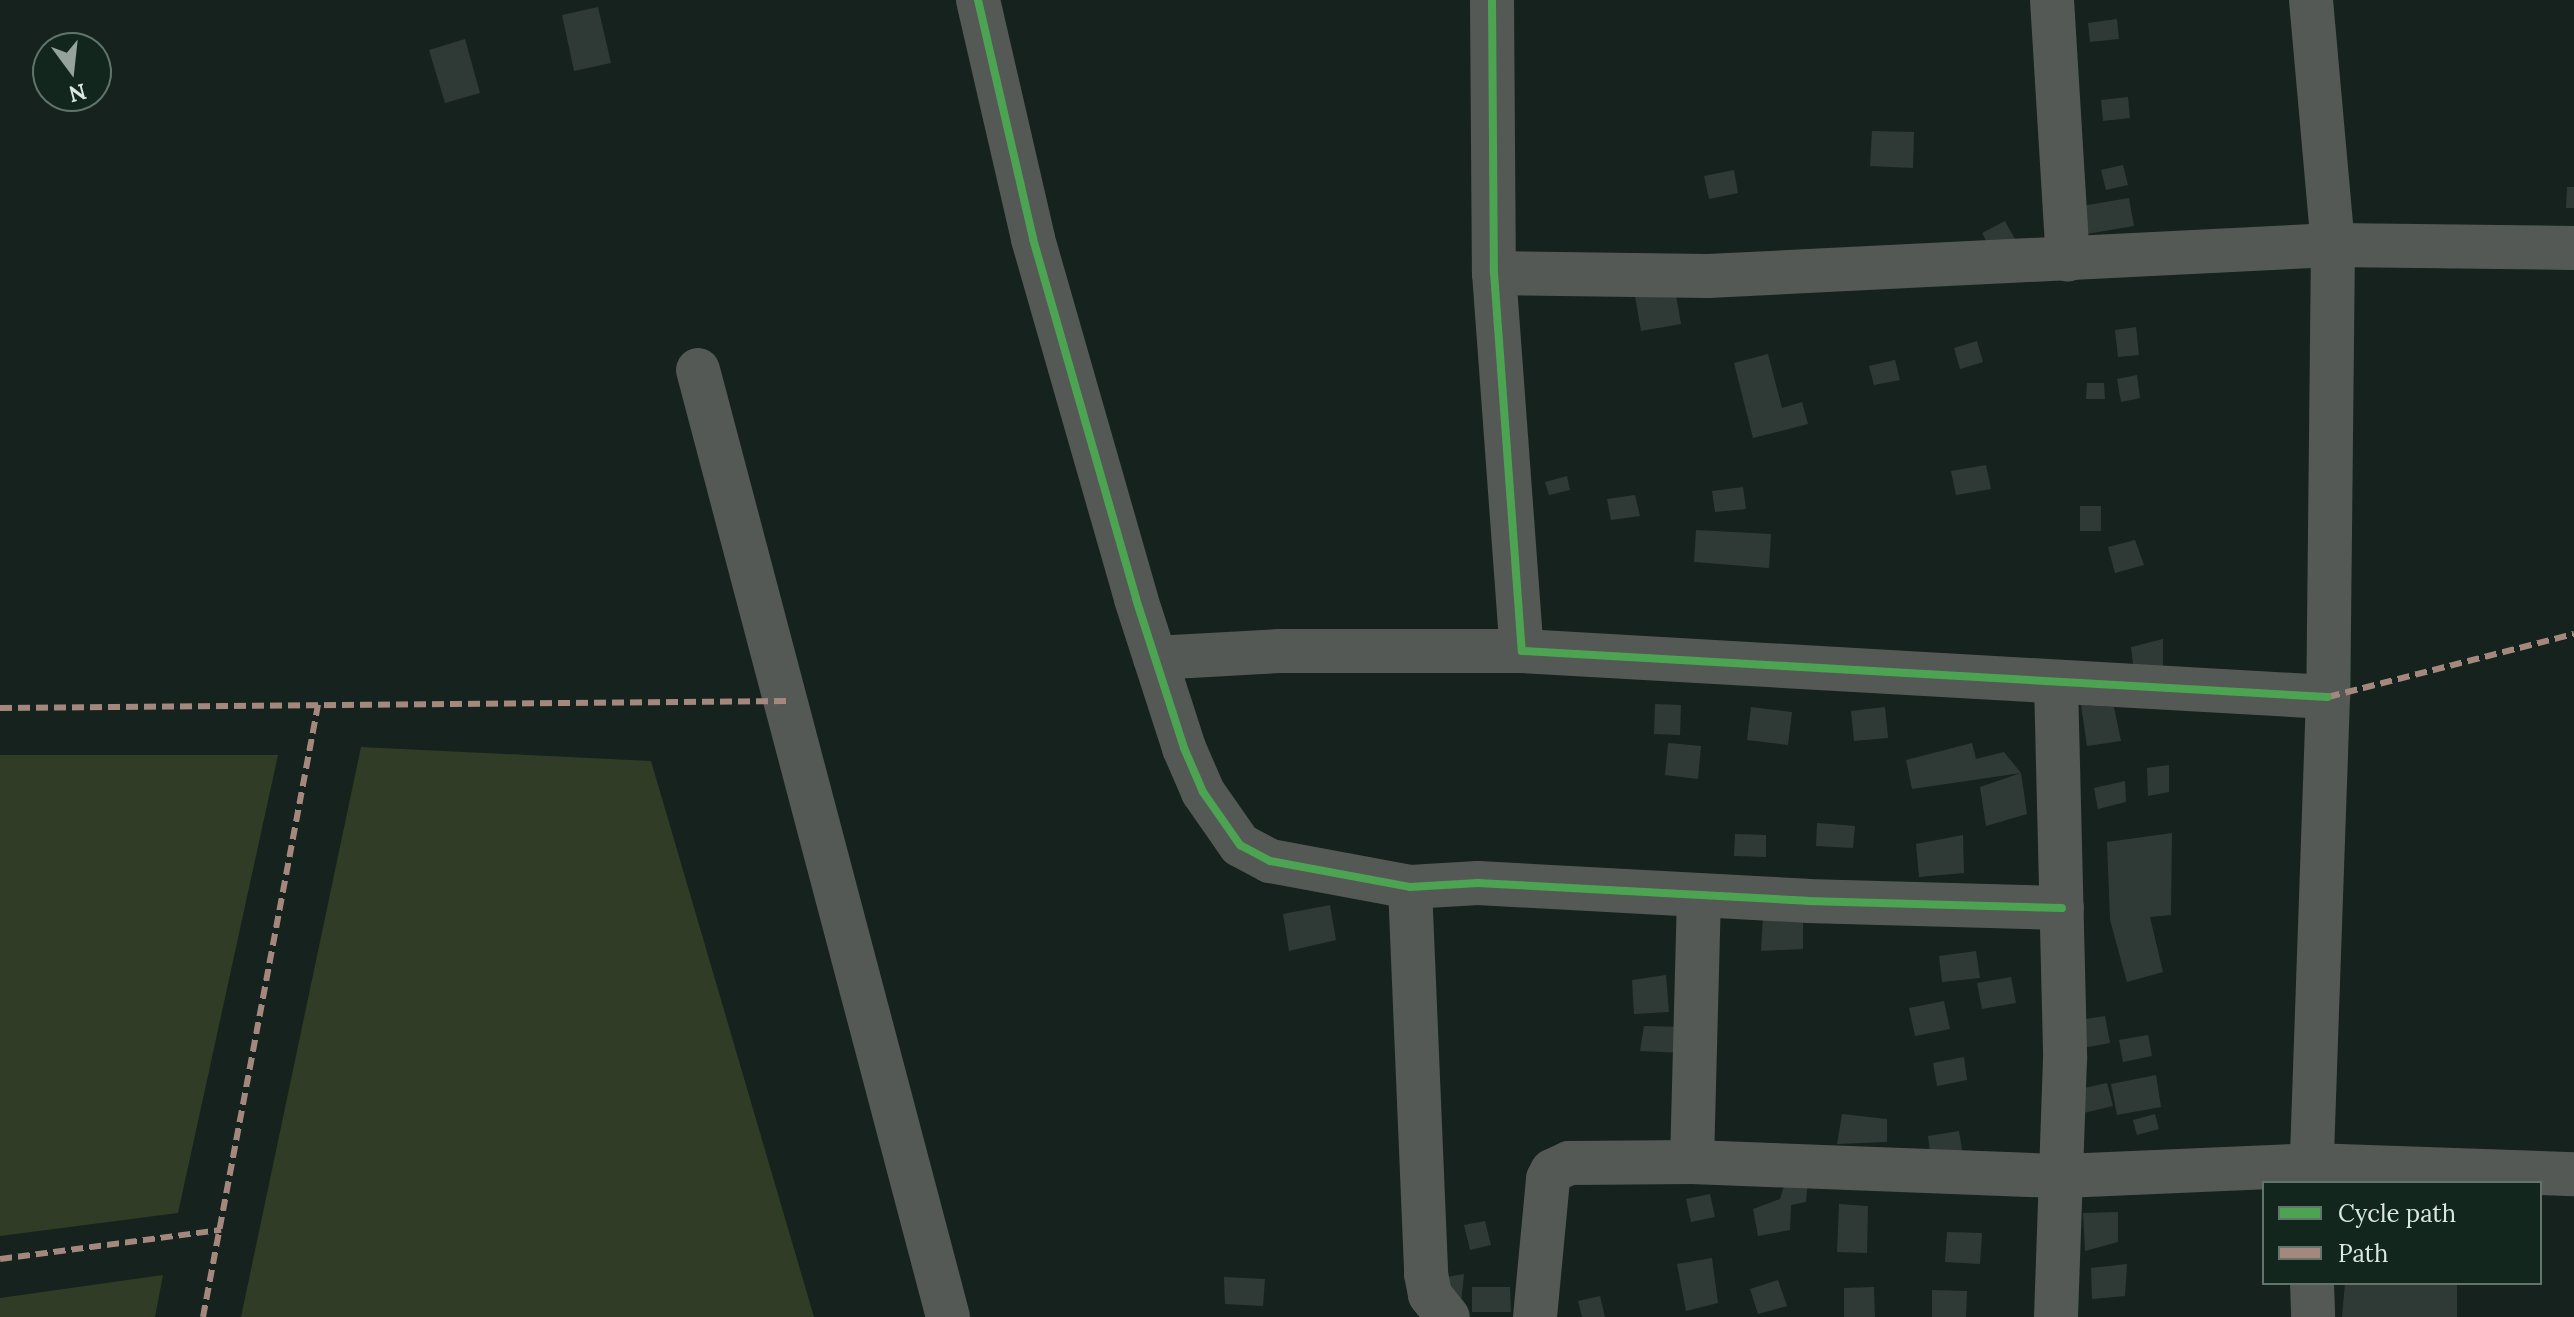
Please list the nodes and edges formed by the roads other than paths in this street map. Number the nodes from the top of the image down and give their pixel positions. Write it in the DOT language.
graph roads {
  1 [pos="978,0"];
  2 [pos="1492,0"];
  3 [pos="2052,0"];
  4 [pos="2311,0"];
  5 [pos="2333,245"];
  6 [pos="2574,248"];
  7 [pos="2068,260"];
  8 [pos="1494,273"];
  9 [pos="698,370"];
  10 [pos="1522,651"];
  11 [pos="1155,658"];
  12 [pos="2056,682"];
  13 [pos="2328,697"];
  14 [pos="1410,887"];
  15 [pos="1699,895"];
  16 [pos="2062,908"];
  17 [pos="1692,1162"];
  18 [pos="2311,1174"];
  19 [pos="2574,1174"];
  20 [pos="2063,1176"];
  21 [pos="2312,1285"];
  22 [pos="948,1317"];
  23 [pos="1448,1317"];
  24 [pos="1535,1317"];
  25 [pos="2056,1317"];
  26 [pos="2313,1317"];
  1 -- 11 [label="street"];
  2 -- 8 [label="street"];
  3 -- 7 [label="street"];
  4 -- 5 [label="street"];
  5 -- 6 [label="street"];
  5 -- 7 [label="street"];
  5 -- 13 [label="street"];
  7 -- 8 [label="street"];
  8 -- 10 [label="street"];
  9 -- 22 [label="street"];
  10 -- 11 [label="street"];
  10 -- 12 [label="street"];
  11 -- 14 [label="street"];
  12 -- 13 [label="street"];
  12 -- 16 [label="street"];
  13 -- 18 [label="street"];
  14 -- 15 [label="street"];
  14 -- 23 [label="street"];
  15 -- 16 [label="street"];
  15 -- 17 [label="street"];
  16 -- 20 [label="street"];
  17 -- 20 [label="street"];
  17 -- 24 [label="street"];
  18 -- 19 [label="street"];
  18 -- 20 [label="street"];
  20 -- 25 [label="street"];
  21 -- 26 [label="street"];
}
